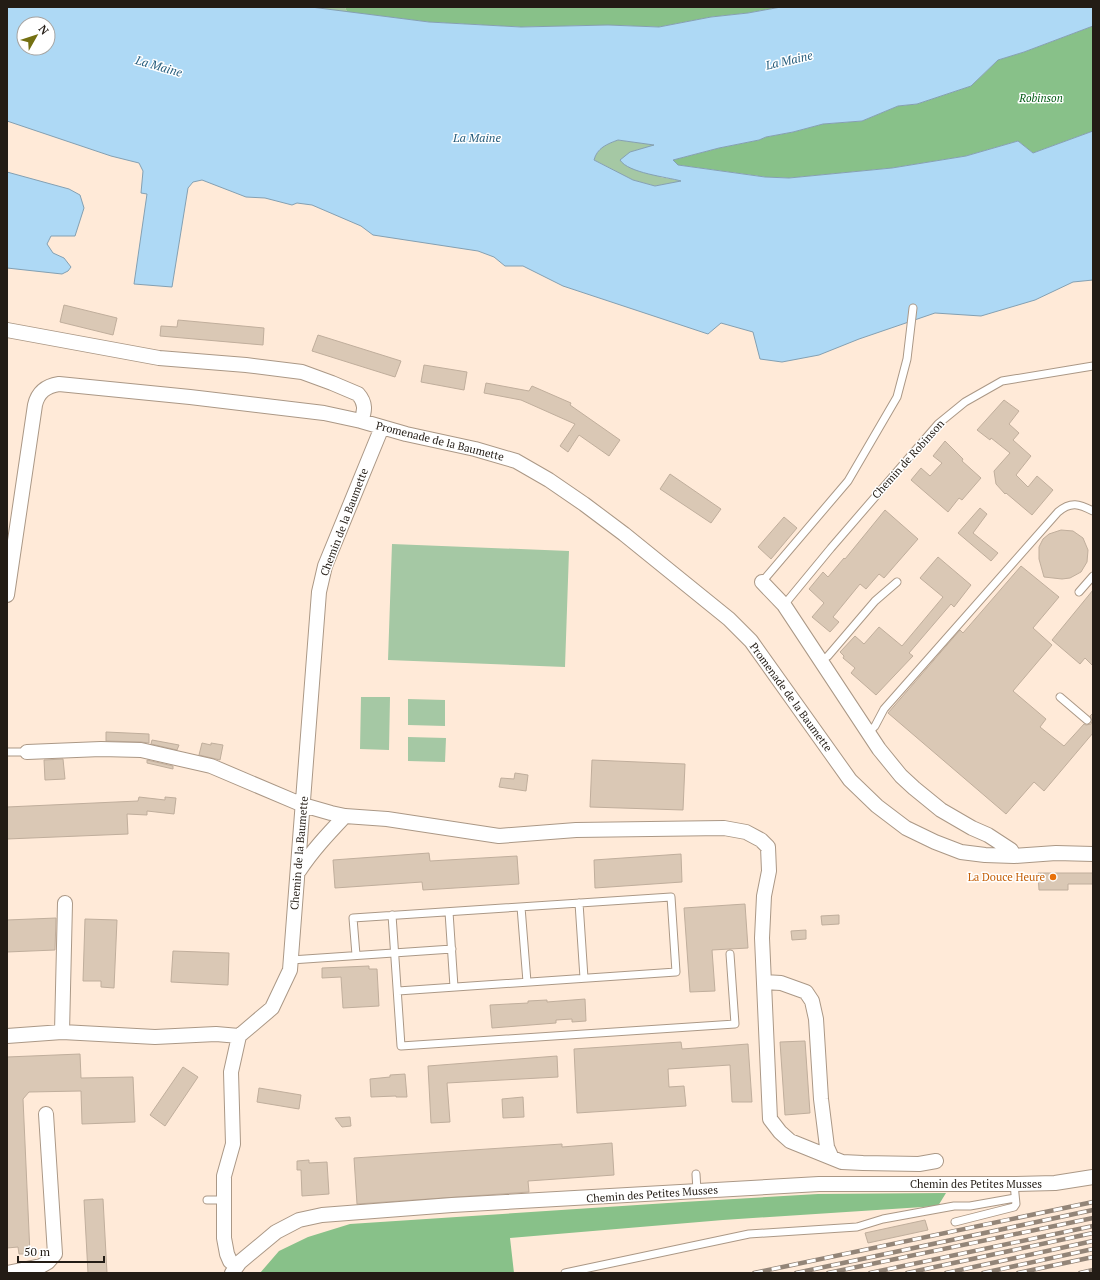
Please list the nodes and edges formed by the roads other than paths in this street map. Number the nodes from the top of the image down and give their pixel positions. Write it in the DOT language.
graph roads {
  1 [pos="913,308"];
  2 [pos="7,330"];
  3 [pos="1093,366"];
  4 [pos="361,421"];
  5 [pos="382,427"];
  6 [pos="1093,511"];
  7 [pos="1093,576"];
  8 [pos="762,582"];
  9 [pos="897,582"];
  10 [pos="1079,592"];
  11 [pos="7,594"];
  12 [pos="784,605"];
  13 [pos="821,661"];
  14 [pos="1060,697"];
  15 [pos="1087,720"];
  16 [pos="868,733"];
  17 [pos="7,752"];
  18 [pos="27,752"];
  19 [pos="303,805"];
  20 [pos="345,816"];
  21 [pos="988,835"];
  22 [pos="1093,854"];
  23 [pos="989,855"];
  24 [pos="1014,856"];
  25 [pos="298,874"];
  26 [pos="65,903"];
  27 [pos="578,903"];
  28 [pos="522,907"];
  29 [pos="449,912"];
  30 [pos="392,915"];
  31 [pos="452,949"];
  32 [pos="395,953"];
  33 [pos="730,954"];
  34 [pos="356,955"];
  35 [pos="291,960"];
  36 [pos="584,978"];
  37 [pos="527,982"];
  38 [pos="764,982"];
  39 [pos="454,987"];
  40 [pos="398,991"];
  41 [pos="62,1032"];
  42 [pos="7,1036"];
  43 [pos="239,1036"];
  44 [pos="46,1114"];
  45 [pos="831,1156"];
  46 [pos="936,1162"];
  47 [pos="696,1174"];
  48 [pos="1093,1177"];
  49 [pos="697,1190"];
  50 [pos="1015,1191"];
  51 [pos="207,1200"];
  52 [pos="224,1200"];
  53 [pos="955,1222"];
  54 [pos="234,1270"];
  55 [pos="7,1273"];
  56 [pos="565,1273"];
  1 -- 8 [label="lane"];
  2 -- 4 [label="street"];
  3 -- 12 [label="lane, Chemin de Robinson"];
  4 -- 5 [label="street, Promenade de la Baumette"];
  4 -- 11 [label="street, Promenade de la Baumette"];
  5 -- 19 [label="street, Chemin de la Baumette"];
  5 -- 23 [label="street, Promenade de la Baumette"];
  6 -- 16 [label="lane"];
  7 -- 10 [label="lane"];
  8 -- 12 [label="street"];
  9 -- 13 [label="lane"];
  12 -- 13 [label="street"];
  13 -- 16 [label="street"];
  14 -- 15 [label="lane"];
  16 -- 21 [label="street"];
  17 -- 18 [label="lane"];
  18 -- 19 [label="street"];
  19 -- 20 [label="street"];
  19 -- 25 [label="street, Chemin de la Baumette"];
  20 -- 25 [label="street"];
  20 -- 38 [label="street"];
  21 -- 23 [label="street"];
  21 -- 24 [label="street"];
  22 -- 24 [label="street, Promenade de la Baumette"];
  23 -- 24 [label="street, Promenade de la Baumette"];
  25 -- 35 [label="street, Chemin de la Baumette"];
  26 -- 41 [label="street"];
  27 -- 28 [label="lane"];
  27 -- 36 [label="lane"];
  27 -- 36 [label="lane"];
  28 -- 29 [label="lane"];
  28 -- 37 [label="lane"];
  29 -- 30 [label="lane"];
  29 -- 31 [label="lane"];
  30 -- 32 [label="lane"];
  30 -- 34 [label="lane"];
  31 -- 32 [label="lane"];
  31 -- 39 [label="lane"];
  32 -- 34 [label="lane"];
  32 -- 40 [label="lane"];
  33 -- 40 [label="lane"];
  34 -- 35 [label="lane"];
  35 -- 43 [label="street, Chemin de la Baumette"];
  36 -- 37 [label="lane"];
  37 -- 39 [label="lane"];
  38 -- 45 [label="street"];
  38 -- 45 [label="street"];
  39 -- 40 [label="lane"];
  41 -- 42 [label="street"];
  41 -- 43 [label="street"];
  43 -- 52 [label="street"];
  44 -- 55 [label="street"];
  45 -- 46 [label="street"];
  47 -- 49 [label="lane"];
  48 -- 50 [label="street, Chemin des Petites Musses"];
  49 -- 50 [label="street, Chemin des Petites Musses"];
  49 -- 54 [label="street, Chemin des Petites Musses"];
  50 -- 53 [label="lane"];
  50 -- 56 [label="lane"];
  51 -- 52 [label="lane"];
  52 -- 54 [label="street"];
}
